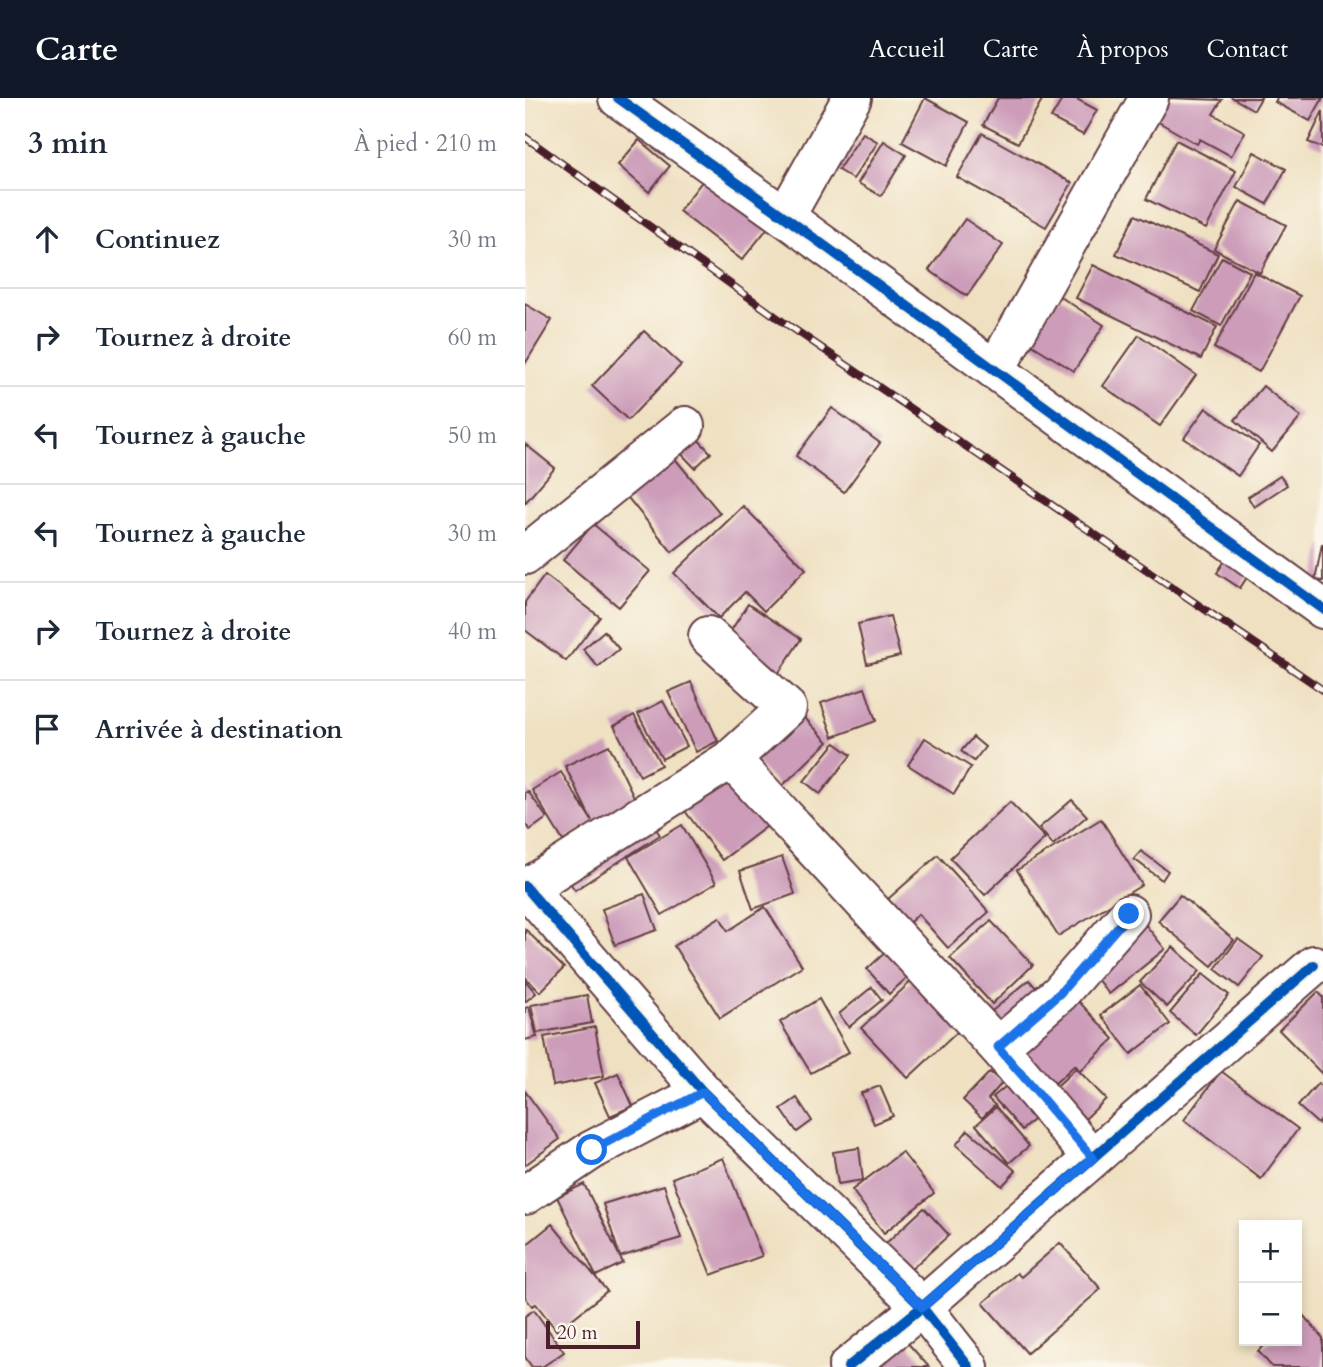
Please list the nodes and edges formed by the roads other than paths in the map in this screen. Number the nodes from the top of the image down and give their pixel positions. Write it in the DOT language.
graph roads {
  1 [pos="618,98"];
  2 [pos="852,98"];
  3 [pos="1149,98"];
  4 [pos="785,217"];
  5 [pos="995,369"];
  6 [pos="685,426"];
  7 [pos="525,555"];
  8 [pos="1323,609"];
  9 [pos="708,636"];
  10 [pos="731,759"];
  11 [pos="526,887"];
  12 [pos="1129,914"];
  13 [pos="1314,965"];
  14 [pos="998,1047"];
  15 [pos="703,1092"];
  16 [pos="1093,1158"];
  17 [pos="525,1195"];
  18 [pos="922,1307"];
  19 [pos="848,1367"];
  20 [pos="969,1367"];
  1 -- 4 [label="street"];
  2 -- 4 [label="street"];
  3 -- 5 [label="street"];
  4 -- 5 [label="street"];
  5 -- 8 [label="street"];
  6 -- 7 [label="street"];
  9 -- 10 [label="street"];
  10 -- 11 [label="street"];
  10 -- 14 [label="street"];
  11 -- 15 [label="street"];
  12 -- 14 [label="street"];
  13 -- 16 [label="street"];
  14 -- 16 [label="street"];
  15 -- 17 [label="street"];
  15 -- 18 [label="street"];
  16 -- 18 [label="street"];
  18 -- 19 [label="street"];
  18 -- 20 [label="street"];
}
